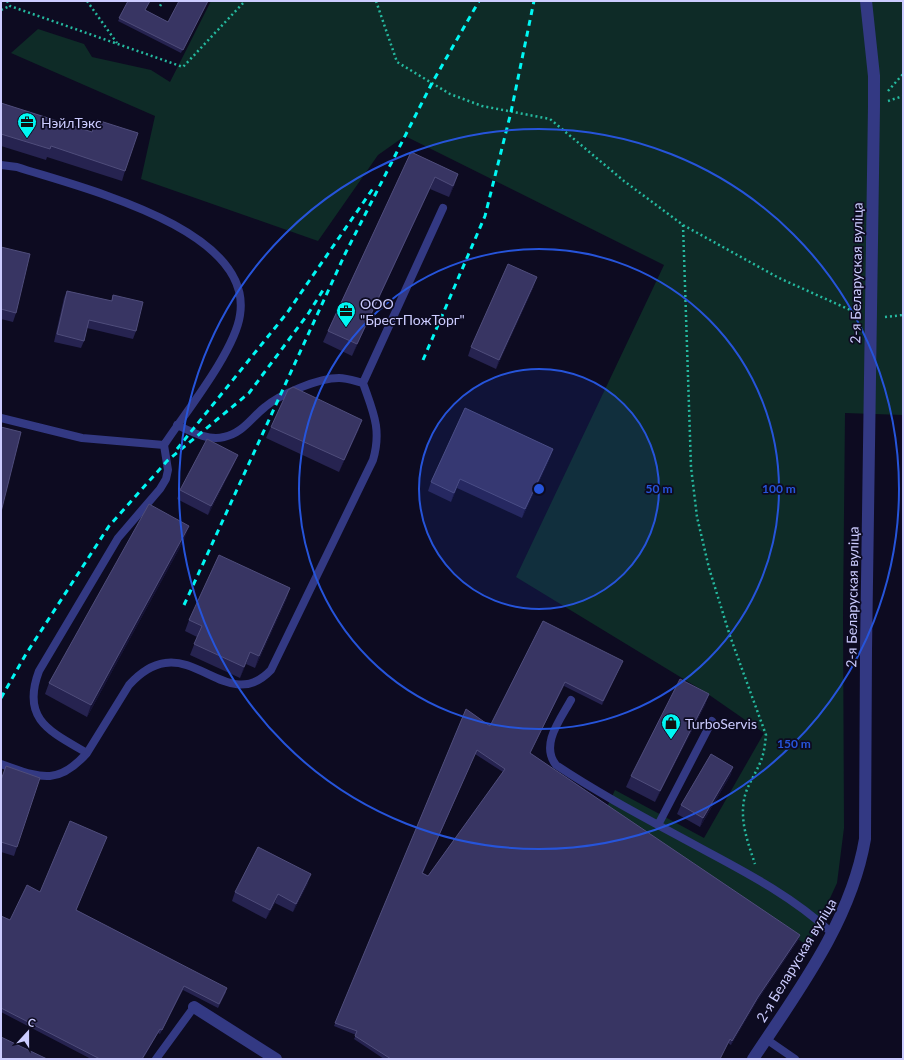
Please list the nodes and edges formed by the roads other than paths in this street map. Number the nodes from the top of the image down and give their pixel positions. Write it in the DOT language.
graph roads {
  1 [pos="866,1"];
  2 [pos="1,165"];
  3 [pos="443,208"];
  4 [pos="363,383"];
  5 [pos="1,418"];
  6 [pos="177,425"];
  7 [pos="164,445"];
  8 [pos="571,700"];
  9 [pos="712,721"];
  10 [pos="87,753"];
  11 [pos="1,764"];
  12 [pos="658,825"];
  13 [pos="832,933"];
  14 [pos="194,1007"];
  15 [pos="766,1039"];
  16 [pos="156,1059"];
  17 [pos="276,1059"];
  18 [pos="753,1059"];
  19 [pos="795,1059"];
  1 -- 13 [label="street, 2-я Беларуская вуліца"];
  2 -- 6 [label="lane"];
  3 -- 4 [label="lane"];
  4 -- 6 [label="lane"];
  4 -- 10 [label="lane"];
  5 -- 7 [label="lane"];
  6 -- 7 [label="lane"];
  7 -- 10 [label="lane"];
  8 -- 12 [label="lane"];
  9 -- 12 [label="lane"];
  10 -- 11 [label="lane"];
  12 -- 13 [label="lane"];
  13 -- 15 [label="street, 2-я Беларуская вуліца"];
  14 -- 16 [label="lane"];
  14 -- 17 [label="street"];
  15 -- 18 [label="street, 2-я Беларуская вуліца"];
  15 -- 19 [label="lane"];
}
